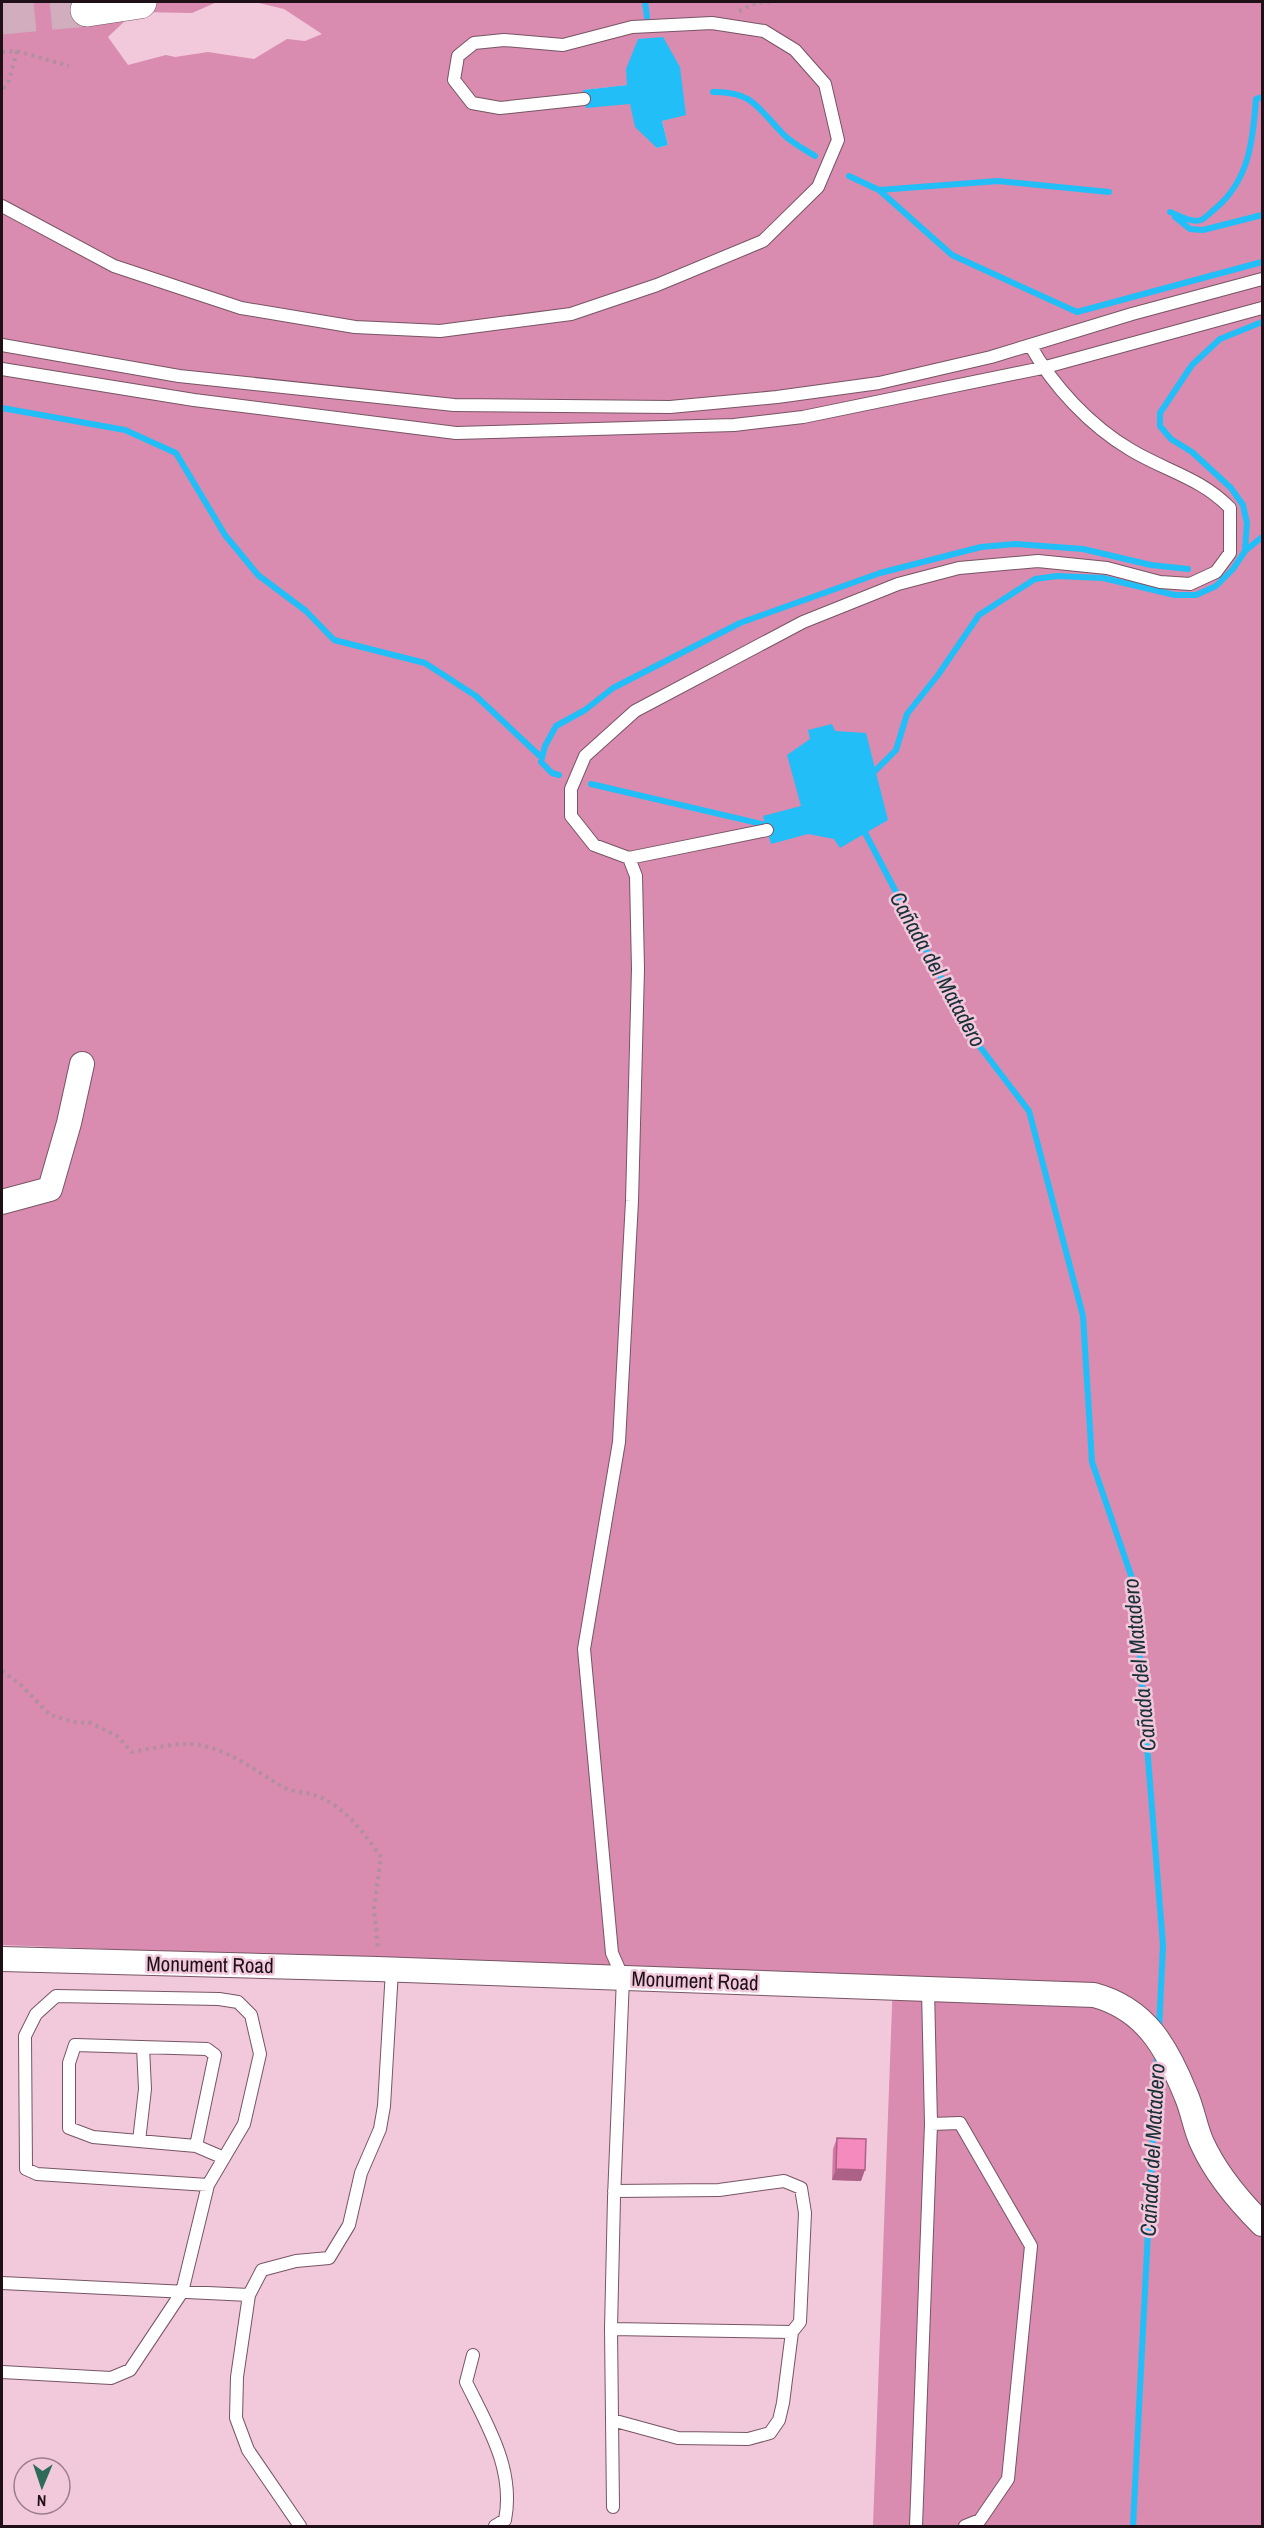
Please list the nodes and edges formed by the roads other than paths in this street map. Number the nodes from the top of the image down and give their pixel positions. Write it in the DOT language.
graph roads {
  1 [pos="140,2"];
  2 [pos="87,10"];
  3 [pos="584,99"];
  4 [pos="2,206"];
  5 [pos="1263,279"];
  6 [pos="1263,308"];
  7 [pos="2,345"];
  8 [pos="1030,345"];
  9 [pos="1042,368"];
  10 [pos="2,369"];
  11 [pos="767,830"];
  12 [pos="629,858"];
  13 [pos="82,1064"];
  14 [pos="2,1202"];
  15 [pos="2,1959"];
  16 [pos="385,1969"];
  17 [pos="623,1978"];
  18 [pos="928,1989"];
  19 [pos="143,2047"];
  20 [pos="931,2124"];
  21 [pos="139,2141"];
  22 [pos="195,2146"];
  23 [pos="224,2158"];
  24 [pos="208,2185"];
  25 [pos="614,2191"];
  26 [pos="1263,2224"];
  27 [pos="2,2283"];
  28 [pos="182,2292"];
  29 [pos="249,2295"];
  30 [pos="611,2329"];
  31 [pos="792,2332"];
  32 [pos="473,2355"];
  33 [pos="2,2372"];
  34 [pos="612,2420"];
  35 [pos="613,2507"];
  36 [pos="300,2526"];
  37 [pos="495,2526"];
  38 [pos="916,2526"];
  39 [pos="965,2526"];
  1 -- 2 [label="highway"];
  3 -- 4 [label="lane"];
  5 -- 8 [label="lane"];
  6 -- 9 [label="lane"];
  7 -- 8 [label="lane"];
  8 -- 9 [label="lane"];
  9 -- 10 [label="lane"];
  9 -- 12 [label="lane"];
  11 -- 12 [label="lane"];
  12 -- 17 [label="lane"];
  13 -- 14 [label="street"];
  15 -- 16 [label="street, Monument Road"];
  16 -- 17 [label="street, Monument Road"];
  16 -- 29 [label="lane"];
  17 -- 18 [label="street, Monument Road"];
  17 -- 25 [label="lane"];
  18 -- 20 [label="lane"];
  18 -- 26 [label="street, Monument Road"];
  19 -- 21 [label="lane"];
  19 -- 21 [label="lane"];
  19 -- 22 [label="lane"];
  20 -- 38 [label="lane"];
  20 -- 39 [label="lane"];
  21 -- 22 [label="lane"];
  22 -- 23 [label="lane"];
  23 -- 24 [label="lane"];
  23 -- 24 [label="lane"];
  24 -- 28 [label="lane"];
  25 -- 30 [label="lane"];
  25 -- 31 [label="lane"];
  27 -- 28 [label="lane"];
  28 -- 29 [label="lane"];
  28 -- 33 [label="lane"];
  29 -- 36 [label="lane"];
  30 -- 31 [label="lane"];
  30 -- 34 [label="lane"];
  31 -- 34 [label="lane"];
  32 -- 37 [label="lane"];
  34 -- 35 [label="lane"];
}
